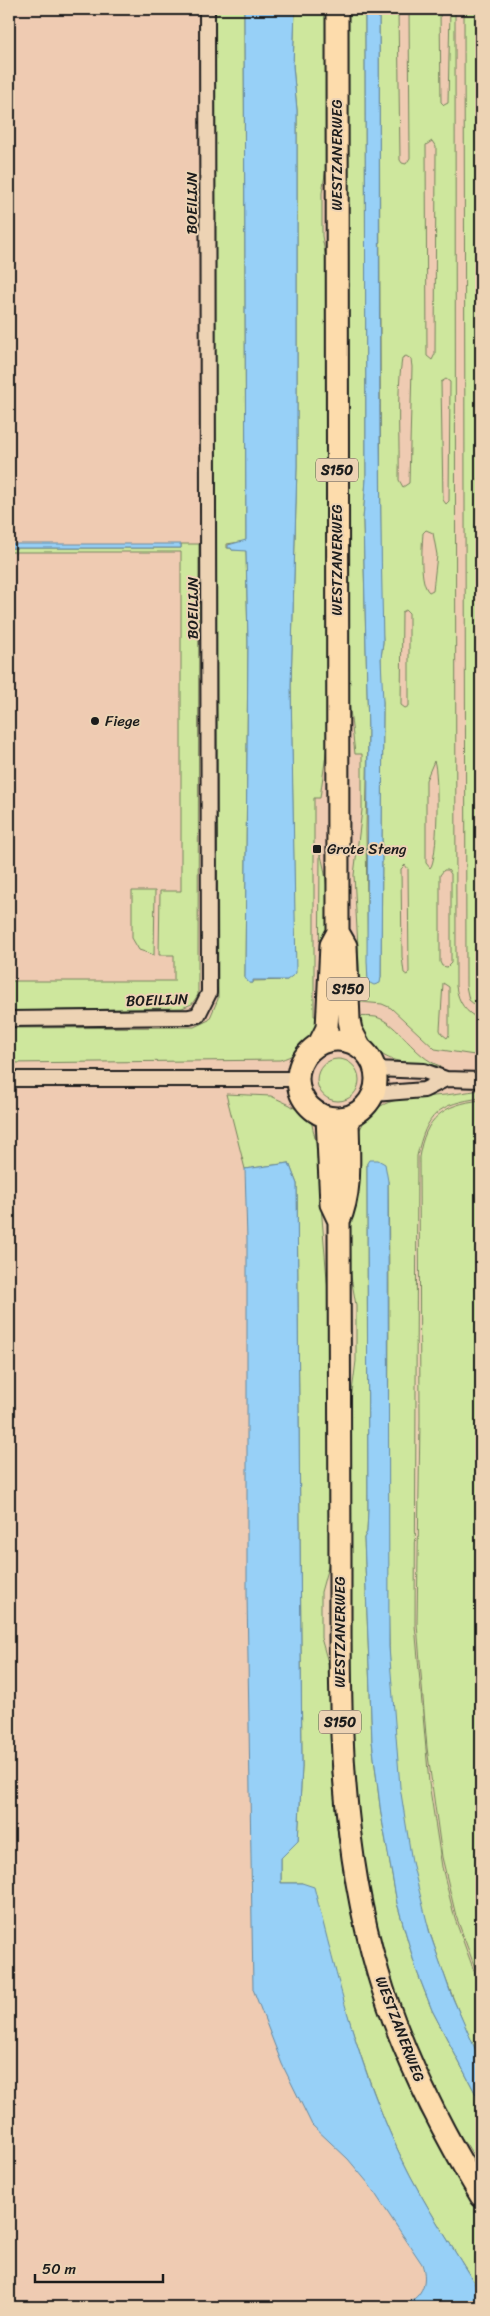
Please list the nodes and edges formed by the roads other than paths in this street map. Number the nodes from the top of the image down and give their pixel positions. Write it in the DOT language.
graph roads {
  1 [pos="207,9"];
  2 [pos="336,9"];
  3 [pos="338,932"];
  4 [pos="9,1019"];
  5 [pos="319,1044"];
  6 [pos="360,1047"];
  7 [pos="376,1069"];
  8 [pos="9,1079"];
  9 [pos="298,1079"];
  10 [pos="446,1079"];
  11 [pos="481,1080"];
  12 [pos="374,1094"];
  13 [pos="337,1117"];
  14 [pos="481,2196"];
  1 -- 4 [label="street, BOEILIJN"];
  2 -- 3 [label="main road, WESTZANERWEG / S150"];
  3 -- 5 [label="main road, WESTZANERWEG / S150"];
  3 -- 6 [label="main road, WESTZANERWEG / S150"];
  5 -- 6 [label="main road"];
  5 -- 9 [label="main road, S150"];
  6 -- 7 [label="main road, S150"];
  7 -- 10 [label="street"];
  7 -- 12 [label="main road"];
  8 -- 9 [label="street"];
  9 -- 13 [label="main road"];
  10 -- 11 [label="street"];
  10 -- 12 [label="street"];
  12 -- 13 [label="main road"];
  13 -- 14 [label="main road, WESTZANERWEG / S150"];
}
